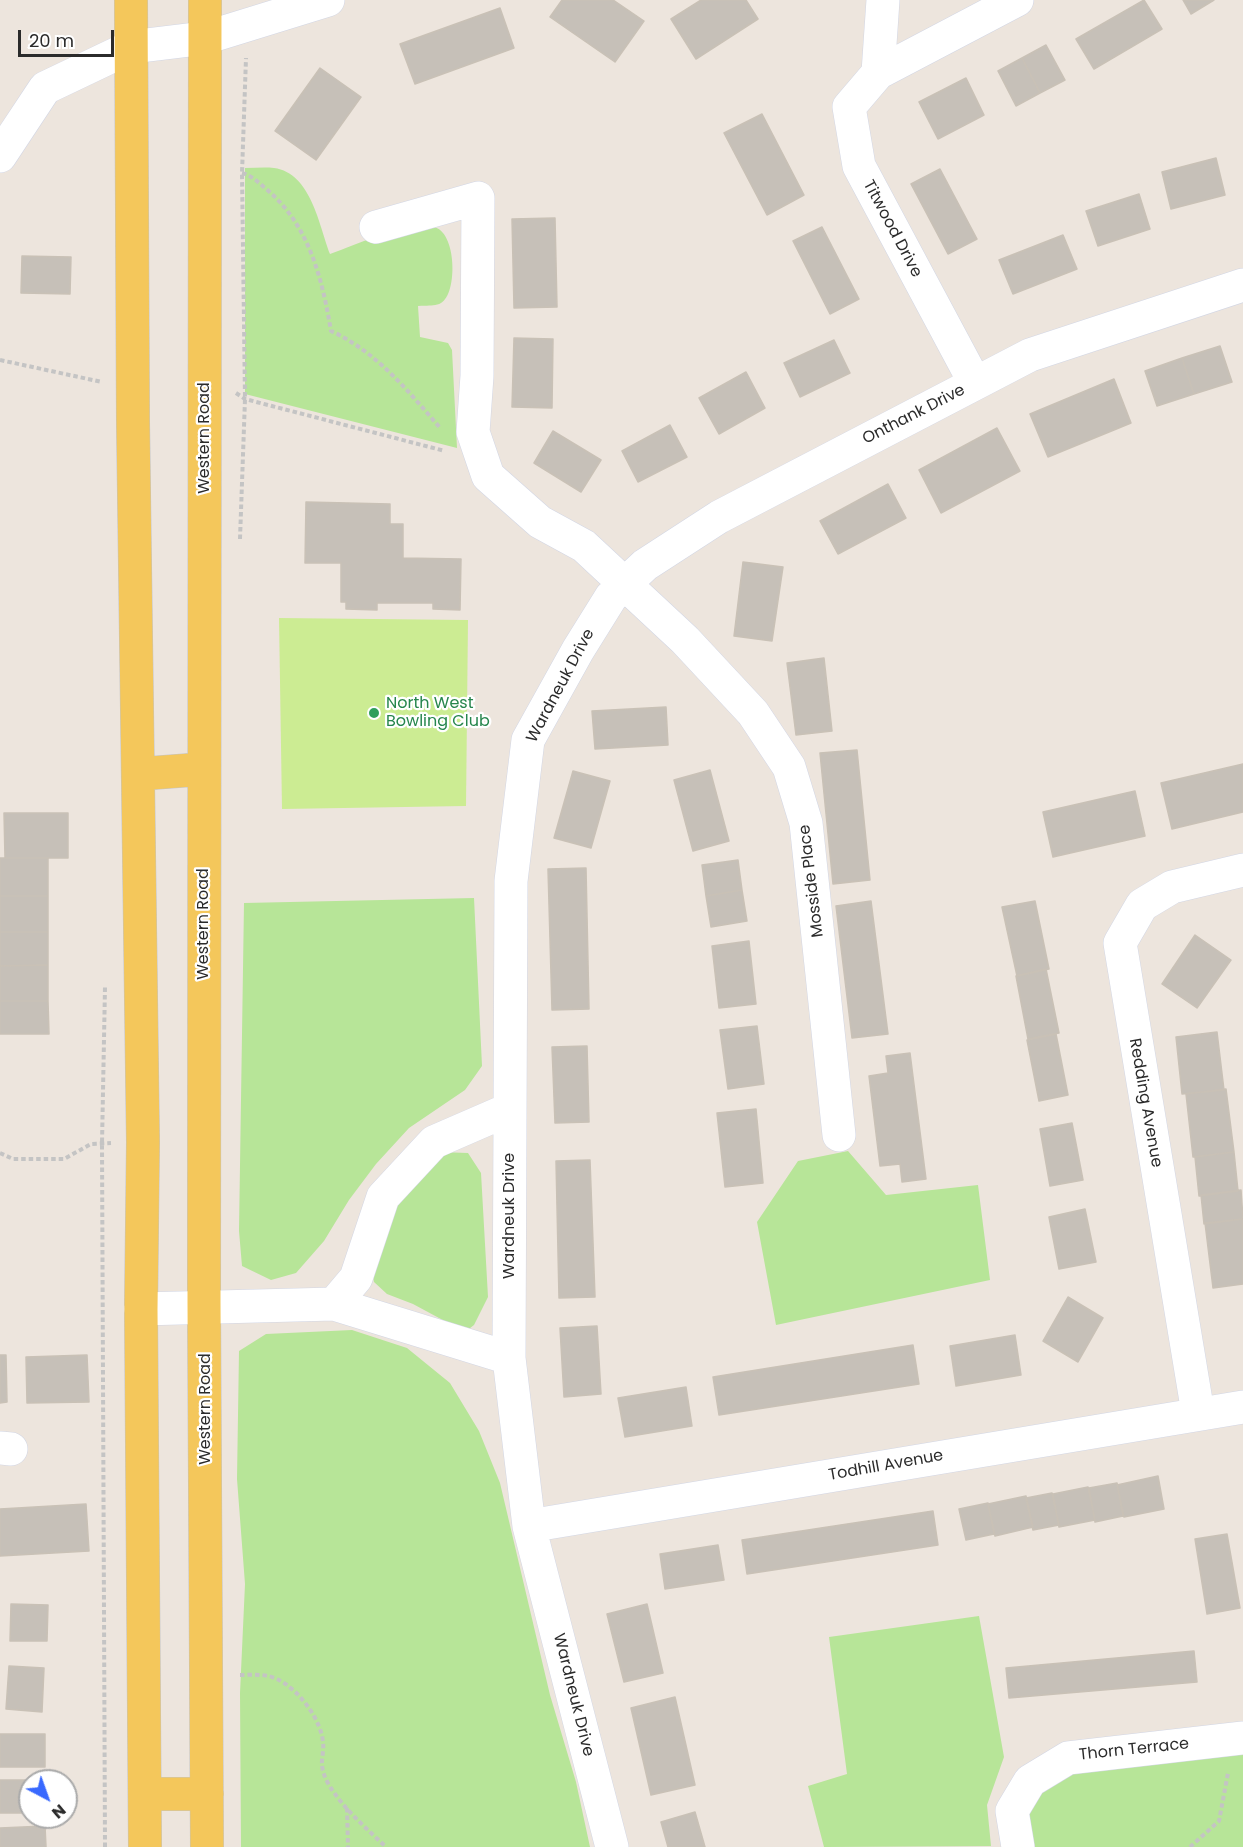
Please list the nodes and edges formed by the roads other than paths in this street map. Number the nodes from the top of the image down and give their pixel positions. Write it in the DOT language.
graph roads {
  1 [pos="131,0"];
  2 [pos="205,0"];
  3 [pos="328,0"];
  4 [pos="883,0"];
  5 [pos="1017,0"];
  6 [pos="205,38"];
  7 [pos="131,47"];
  8 [pos="878,73"];
  9 [pos="0,156"];
  10 [pos="376,227"];
  11 [pos="1243,285"];
  12 [pos="975,383"];
  13 [pos="618,591"];
  14 [pos="204,769"];
  15 [pos="138,774"];
  16 [pos="1243,870"];
  17 [pos="510,1109"];
  18 [pos="839,1135"];
  19 [pos="334,1304"];
  20 [pos="206,1305"];
  21 [pos="141,1309"];
  22 [pos="509,1358"];
  23 [pos="1243,1407"];
  24 [pos="1198,1413"];
  25 [pos="530,1526"];
  26 [pos="1238,1738"];
  27 [pos="144,1794"];
  28 [pos="207,1794"];
  29 [pos="145,1847"];
  30 [pos="207,1847"];
  31 [pos="612,1847"];
  32 [pos="1018,1847"];
  1 -- 7 [label="main road"];
  2 -- 6 [label="main road, Western Road"];
  3 -- 6 [label="street"];
  4 -- 8 [label="street"];
  5 -- 8 [label="street, Titwood Drive"];
  6 -- 7 [label="street"];
  6 -- 14 [label="main road, Western Road"];
  7 -- 9 [label="street"];
  7 -- 15 [label="main road"];
  8 -- 12 [label="street, Titwood Drive"];
  10 -- 13 [label="street"];
  11 -- 12 [label="street, Onthank Drive"];
  12 -- 13 [label="street, Onthank Drive"];
  13 -- 17 [label="street, Wardneuk Drive"];
  13 -- 18 [label="street, Mosside Place"];
  14 -- 15 [label="main road"];
  14 -- 20 [label="main road, Western Road"];
  15 -- 21 [label="main road"];
  16 -- 24 [label="street, Redding Avenue"];
  17 -- 19 [label="street"];
  17 -- 22 [label="street, Wardneuk Drive"];
  19 -- 20 [label="street"];
  19 -- 22 [label="street"];
  20 -- 21 [label="street"];
  20 -- 28 [label="main road, Western Road"];
  21 -- 27 [label="main road"];
  22 -- 25 [label="street, Wardneuk Drive"];
  23 -- 24 [label="street, Todhill Avenue"];
  24 -- 25 [label="street, Todhill Avenue"];
  25 -- 31 [label="street, Wardneuk Drive"];
  26 -- 32 [label="street, Thorn Terrace"];
  27 -- 28 [label="main road"];
  27 -- 29 [label="main road"];
  28 -- 30 [label="main road, Western Road"];
}
